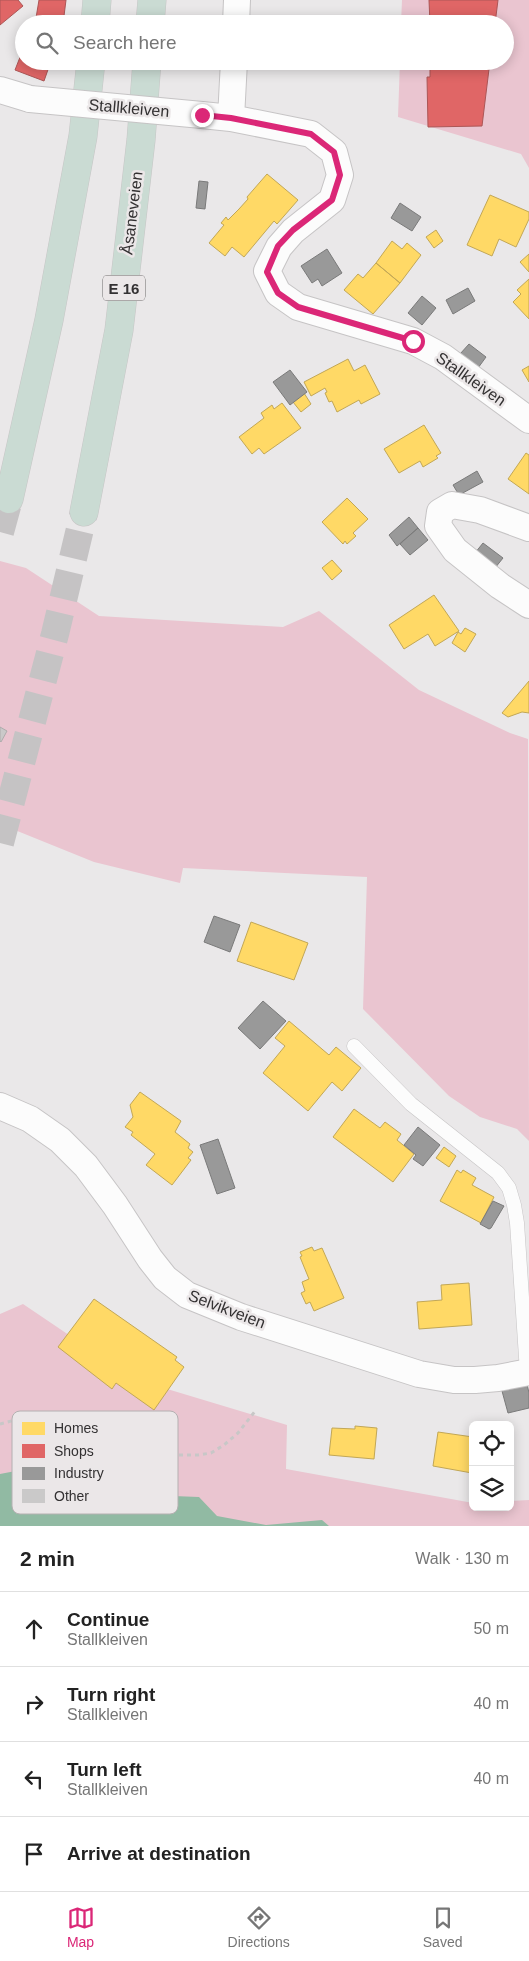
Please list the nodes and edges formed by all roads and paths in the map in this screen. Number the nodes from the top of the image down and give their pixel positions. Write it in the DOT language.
graph roads {
  1 [pos="97,0"];
  2 [pos="152,0"];
  3 [pos="237,0"];
  4 [pos="96,15"];
  5 [pos="151,15"];
  6 [pos="236,15"];
  7 [pos="90,70"];
  8 [pos="146,70"];
  9 [pos="234,70"];
  10 [pos="0,90"];
  11 [pos="231,118"];
  12 [pos="529,420"];
  13 [pos="9,498"];
  14 [pos="84,512"];
  15 [pos="529,528"];
  16 [pos="529,605"];
  17 [pos="354,1046"];
  18 [pos="0,1106"];
  19 [pos="528,1372"];
  20 [pos="256,1410"];
  21 [pos="178,1455"];
  1 -- 4 [label="highway"];
  2 -- 5 [label="highway"];
  3 -- 6 [label="street"];
  7 -- 13 [label="highway"];
  8 -- 14 [label="highway, Åsaneveien / E 16"];
  9 -- 11 [label="street"];
  10 -- 11 [label="street, Stallkleiven, bridge"];
  11 -- 12 [label="street, Stallkleiven"];
  15 -- 16 [label="street"];
  17 -- 19 [label="lane, Selvikveien"];
  18 -- 19 [label="street, Selvikveien"];
  20 -- 21 [label="path"];
}
